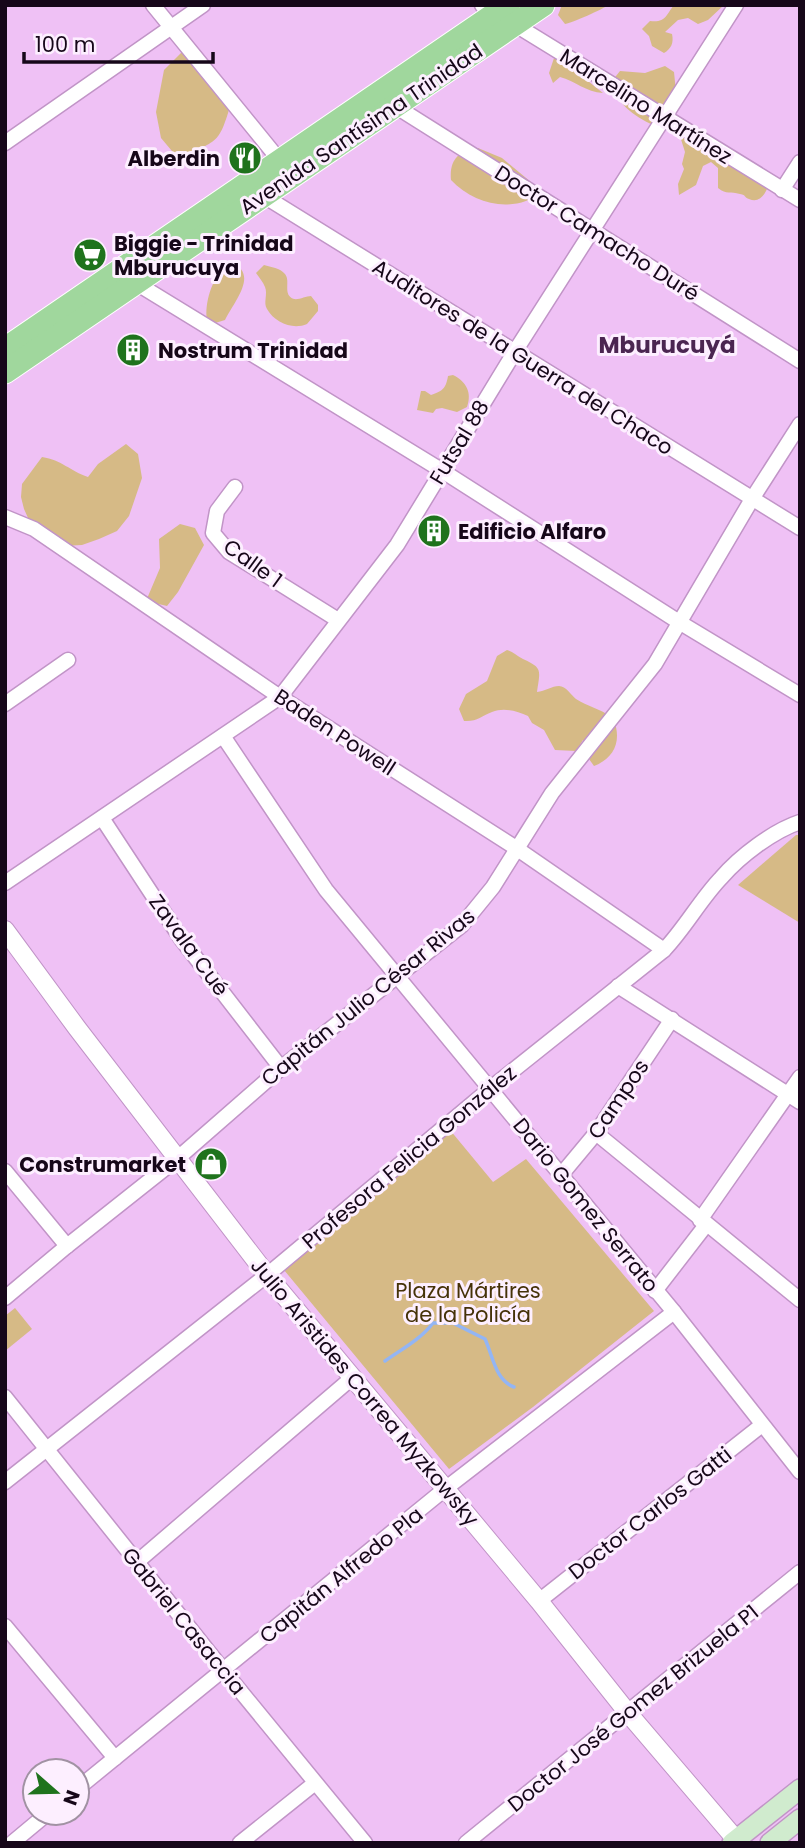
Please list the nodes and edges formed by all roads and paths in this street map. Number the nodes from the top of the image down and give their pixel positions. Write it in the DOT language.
graph roads {
  1 [pos="153,5"];
  2 [pos="203,5"];
  3 [pos="542,5"];
  4 [pos="736,5"];
  5 [pos="499,13"];
  6 [pos="170,26"];
  7 [pos="395,106"];
  8 [pos="665,118"];
  9 [pos="5,143"];
  10 [pos="800,162"];
  11 [pos="287,168"];
  12 [pos="255,190"];
  13 [pos="782,190"];
  14 [pos="800,200"];
  15 [pos="593,230"];
  16 [pos="130,276"];
  17 [pos="5,349"];
  18 [pos="514,353"];
  19 [pos="800,361"];
  20 [pos="5,372"];
  21 [pos="800,424"];
  22 [pos="441,470"];
  23 [pos="235,487"];
  24 [pos="752,499"];
  25 [pos="5,517"];
  26 [pos="800,528"];
  27 [pos="338,620"];
  28 [pos="679,622"];
  29 [pos="68,660"];
  30 [pos="800,695"];
  31 [pos="280,697"];
  32 [pos="5,704"];
  33 [pos="223,736"];
  34 [pos="102,818"];
  35 [pos="800,822"];
  36 [pos="516,848"];
  37 [pos="5,883"];
  38 [pos="5,930"];
  39 [pos="664,950"];
  40 [pos="397,977"];
  41 [pos="618,986"];
  42 [pos="672,1019"];
  43 [pos="281,1068"];
  44 [pos="800,1077"];
  45 [pos="491,1087"];
  46 [pos="794,1098"];
  47 [pos="596,1133"];
  48 [pos="178,1158"];
  49 [pos="5,1171"];
  50 [pos="561,1175"];
  51 [pos="703,1222"];
  52 [pos="66,1246"];
  53 [pos="267,1275"];
  54 [pos="655,1292"];
  55 [pos="5,1298"];
  56 [pos="800,1300"];
  57 [pos="674,1312"];
  58 [pos="353,1377"];
  59 [pos="5,1397"];
  60 [pos="762,1425"];
  61 [pos="46,1448"];
  62 [pos="800,1472"];
  63 [pos="5,1482"];
  64 [pos="445,1489"];
  65 [pos="137,1562"];
  66 [pos="800,1572"];
  67 [pos="539,1601"];
  68 [pos="5,1626"];
  69 [pos="224,1671"];
  70 [pos="628,1713"];
  71 [pos="116,1758"];
  72 [pos="91,1778"];
  73 [pos="315,1783"];
  74 [pos="800,1789"];
  75 [pos="800,1819"];
  76 [pos="31,1827"];
  77 [pos="736,1842"];
  78 [pos="12,1843"];
  79 [pos="240,1843"];
  80 [pos="365,1843"];
  81 [pos="466,1843"];
  82 [pos="770,1843"];
  1 -- 6 [label="street"];
  2 -- 6 [label="street"];
  3 -- 5 [label="main road, Avenida Santísima Trinidad"];
  4 -- 8 [label="street, Futsal 88"];
  5 -- 7 [label="main road, Avenida Santísima Trinidad"];
  5 -- 8 [label="street, Marcelino Martínez"];
  5 -- 11 [label="main road, Avenida Santísima Trinidad"];
  6 -- 9 [label="street"];
  6 -- 11 [label="street"];
  7 -- 11 [label="main road, Avenida Santísima Trinidad"];
  7 -- 15 [label="street, Doctor Camacho Duré"];
  8 -- 13 [label="street, Marcelino Martínez"];
  8 -- 15 [label="street, Futsal 88"];
  10 -- 13 [label="street"];
  11 -- 12 [label="main road, Avenida Santísima Trinidad"];
  12 -- 16 [label="main road, Avenida Santísima Trinidad"];
  12 -- 18 [label="street, Auditores de la Guerra del Chaco"];
  13 -- 14 [label="street, Marcelino Martínez"];
  15 -- 18 [label="street, Futsal 88"];
  15 -- 19 [label="street, Doctor Camacho Duré"];
  16 -- 17 [label="main road, Avenida Santísima Trinidad"];
  16 -- 20 [label="main road, Avenida Santísima Trinidad"];
  16 -- 22 [label="street"];
  18 -- 22 [label="street, Futsal 88"];
  18 -- 24 [label="street, Auditores de la Guerra del Chaco"];
  21 -- 24 [label="street, Capitán Julio César Rivas"];
  22 -- 27 [label="street, Futsal 88"];
  22 -- 28 [label="street"];
  23 -- 27 [label="street, Calle 1"];
  24 -- 26 [label="street, Auditores de la Guerra del Chaco"];
  24 -- 28 [label="street, Capitán Julio César Rivas"];
  25 -- 31 [label="street, Baden Powell"];
  27 -- 31 [label="street, Futsal 88"];
  28 -- 30 [label="street"];
  28 -- 36 [label="street, Capitán Julio César Rivas"];
  29 -- 32 [label="street"];
  31 -- 33 [label="street, Futsal 88"];
  31 -- 36 [label="street, Baden Powell"];
  33 -- 34 [label="street, Futsal 88"];
  33 -- 40 [label="street, Dario Gomez Serrato"];
  34 -- 37 [label="street, Futsal 88"];
  34 -- 43 [label="street, Zavala Cué"];
  35 -- 39 [label="street, Profesora Felicia González"];
  36 -- 39 [label="street, Baden Powell"];
  36 -- 40 [label="street, Capitán Julio César Rivas"];
  38 -- 48 [label="street, Julio Aristides Correa Myzkowsky"];
  39 -- 41 [label="street, Profesora Felicia González"];
  40 -- 43 [label="street, Capitán Julio César Rivas"];
  40 -- 45 [label="street, Dario Gomez Serrato"];
  41 -- 42 [label="street"];
  41 -- 45 [label="street, Profesora Felicia González"];
  42 -- 46 [label="street"];
  42 -- 47 [label="street, Campos"];
  43 -- 48 [label="street, Capitán Julio César Rivas"];
  44 -- 46 [label="street"];
  45 -- 50 [label="street, Dario Gomez Serrato"];
  45 -- 53 [label="street, Profesora Felicia González"];
  46 -- 51 [label="street"];
  47 -- 50 [label="street, Campos"];
  47 -- 51 [label="street"];
  48 -- 52 [label="street, Capitán Julio César Rivas"];
  48 -- 53 [label="street, Julio Aristides Correa Myzkowsky"];
  49 -- 52 [label="street"];
  50 -- 54 [label="street, Dario Gomez Serrato"];
  51 -- 54 [label="street"];
  51 -- 56 [label="street"];
  52 -- 55 [label="street, Capitán Julio César Rivas"];
  53 -- 58 [label="street, Julio Aristides Correa Myzkowsky"];
  53 -- 61 [label="street, Profesora Felicia González"];
  54 -- 57 [label="street, Dario Gomez Serrato"];
  57 -- 60 [label="street, Dario Gomez Serrato"];
  57 -- 64 [label="street, Capitán Alfredo Pla"];
  58 -- 64 [label="street, Julio Aristides Correa Myzkowsky"];
  58 -- 65 [label="street"];
  59 -- 61 [label="street, Gabriel Casaccia"];
  60 -- 62 [label="street, Dario Gomez Serrato"];
  60 -- 67 [label="street, Doctor Carlos Gatti"];
  61 -- 63 [label="street, Profesora Felicia González"];
  61 -- 65 [label="street, Gabriel Casaccia"];
  64 -- 67 [label="street, Julio Aristides Correa Myzkowsky"];
  64 -- 69 [label="street, Capitán Alfredo Pla"];
  65 -- 69 [label="street, Gabriel Casaccia"];
  66 -- 70 [label="street, Doctor José Gomez Brizuela P1"];
  67 -- 70 [label="street, Julio Aristides Correa Myzkowsky"];
  68 -- 71 [label="street"];
  69 -- 71 [label="street, Capitán Alfredo Pla"];
  69 -- 73 [label="street, Gabriel Casaccia"];
  70 -- 77 [label="street, Julio Aristides Correa Myzkowsky"];
  70 -- 81 [label="street, Doctor José Gomez Brizuela P1"];
  71 -- 72 [label="street, Capitán Alfredo Pla"];
  73 -- 79 [label="street"];
  73 -- 80 [label="street, Gabriel Casaccia"];
  74 -- 77 [label="main road"];
  75 -- 82 [label="main road"];
  76 -- 78 [label="street"];
}
